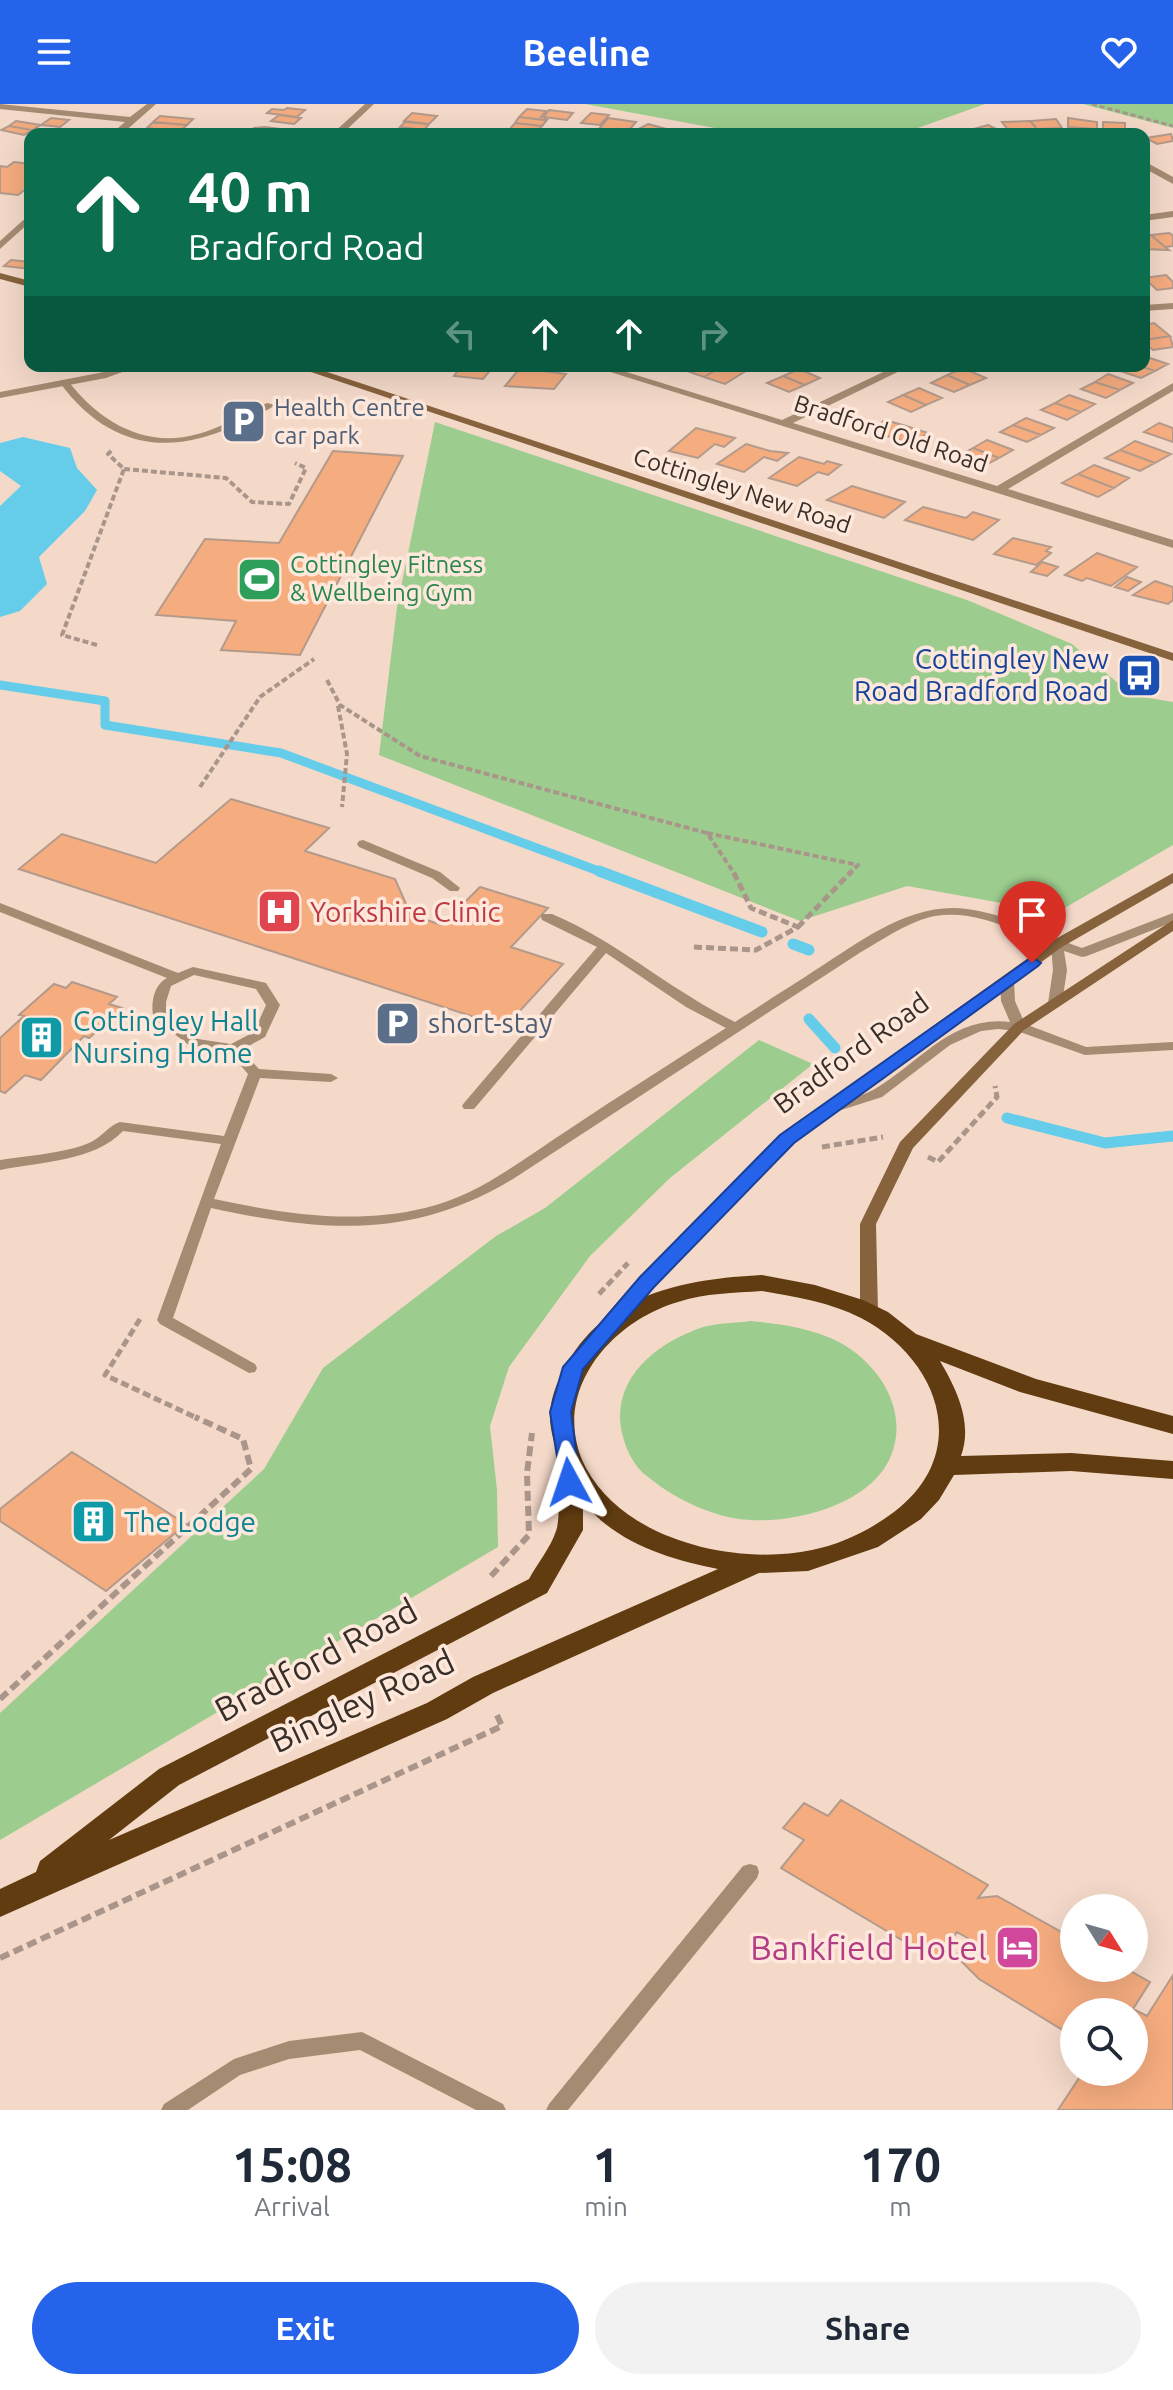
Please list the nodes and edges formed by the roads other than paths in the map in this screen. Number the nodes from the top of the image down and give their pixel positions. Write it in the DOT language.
graph roads {
  1 [pos="152,104"];
  2 [pos="370,104"];
  3 [pos="0,106"];
  4 [pos="26,106"];
  5 [pos="0,120"];
  6 [pos="130,120"];
  7 [pos="122,128"];
  8 [pos="344,128"];
  9 [pos="1150,168"];
  10 [pos="1173,181"];
  11 [pos="1173,214"];
  12 [pos="1150,217"];
  13 [pos="24,223"];
  14 [pos="0,246"];
  15 [pos="0,276"];
  16 [pos="24,282"];
  17 [pos="1160,306"];
  18 [pos="1173,306"];
  19 [pos="1150,307"];
  20 [pos="1173,315"];
  21 [pos="110,372"];
  22 [pos="316,372"];
  23 [pos="619,372"];
  24 [pos="892,372"];
  25 [pos="65,383"];
  26 [pos="1173,386"];
  27 [pos="0,395"];
  28 [pos="270,405"];
  29 [pos="784,423"];
  30 [pos="997,491"];
  31 [pos="1173,544"];
  32 [pos="1173,657"];
  33 [pos="363,844"];
  34 [pos="1173,877"];
  35 [pos="454,888"];
  36 [pos="0,907"];
  37 [pos="547,917"];
  38 [pos="1173,917"];
  39 [pos="1173,924"];
  40 [pos="1057,944"];
  41 [pos="606,945"];
  42 [pos="178,978"];
  43 [pos="1007,981"];
  44 [pos="1055,1003"];
  45 [pos="735,1027"];
  46 [pos="1019,1027"];
  47 [pos="1173,1046"];
  48 [pos="233,1049"];
  49 [pos="255,1073"];
  50 [pos="331,1078"];
  51 [pos="469,1106"];
  52 [pos="826,1111"];
  53 [pos="229,1141"];
  54 [pos="0,1165"];
  55 [pos="206,1202"];
  56 [pos="869,1312"];
  57 [pos="606,1329"];
  58 [pos="907,1339"];
  59 [pos="249,1368"];
  60 [pos="1173,1425"];
  61 [pos="569,1459"];
  62 [pos="947,1466"];
  63 [pos="1173,1470"];
  64 [pos="754,1564"];
  65 [pos="750,1872"];
  66 [pos="12,1897"];
  67 [pos="171,2110"];
  68 [pos="496,2110"];
  69 [pos="556,2110"];
  1 -- 6 [label="street"];
  2 -- 8 [label="street"];
  3 -- 4 [label="street"];
  4 -- 5 [label="street"];
  4 -- 6 [label="street"];
  6 -- 7 [label="street"];
  9 -- 10 [label="street"];
  11 -- 12 [label="street"];
  13 -- 14 [label="street"];
  15 -- 16 [label="main road"];
  17 -- 18 [label="street"];
  17 -- 19 [label="street"];
  17 -- 20 [label="street"];
  21 -- 25 [label="street"];
  22 -- 32 [label="main road, Cottingley New Road"];
  23 -- 29 [label="street, Bradford Old Road"];
  24 -- 29 [label="street"];
  25 -- 27 [label="street"];
  25 -- 28 [label="lane"];
  26 -- 30 [label="street"];
  29 -- 30 [label="street, Bradford Old Road"];
  30 -- 31 [label="street, Bradford Old Road"];
  33 -- 35 [label="lane"];
  34 -- 40 [label="main road, Bradford Road"];
  36 -- 42 [label="lane"];
  37 -- 41 [label="lane"];
  38 -- 40 [label="lane"];
  39 -- 44 [label="main road"];
  40 -- 43 [label="main road, Bradford Road"];
  40 -- 44 [label="lane"];
  40 -- 45 [label="lane"];
  41 -- 45 [label="lane"];
  41 -- 51 [label="lane"];
  42 -- 48 [label="lane"];
  42 -- 48 [label="lane"];
  43 -- 46 [label="lane"];
  43 -- 52 [label="main road, Bradford Road"];
  44 -- 46 [label="main road"];
  45 -- 55 [label="lane"];
  46 -- 47 [label="lane"];
  46 -- 52 [label="lane"];
  46 -- 56 [label="main road"];
  48 -- 49 [label="lane"];
  49 -- 50 [label="lane"];
  49 -- 53 [label="lane"];
  52 -- 57 [label="main road, Bradford Road"];
  53 -- 54 [label="lane"];
  53 -- 55 [label="lane"];
  55 -- 59 [label="lane"];
  56 -- 57 [label="highway"];
  56 -- 58 [label="highway"];
  57 -- 61 [label="highway"];
  58 -- 60 [label="highway"];
  58 -- 62 [label="highway"];
  61 -- 64 [label="highway"];
  61 -- 66 [label="highway, Bradford Road"];
  62 -- 63 [label="highway"];
  62 -- 64 [label="highway"];
  64 -- 66 [label="highway, Bingley Road"];
  65 -- 69 [label="lane"];
  67 -- 68 [label="lane"];
}
